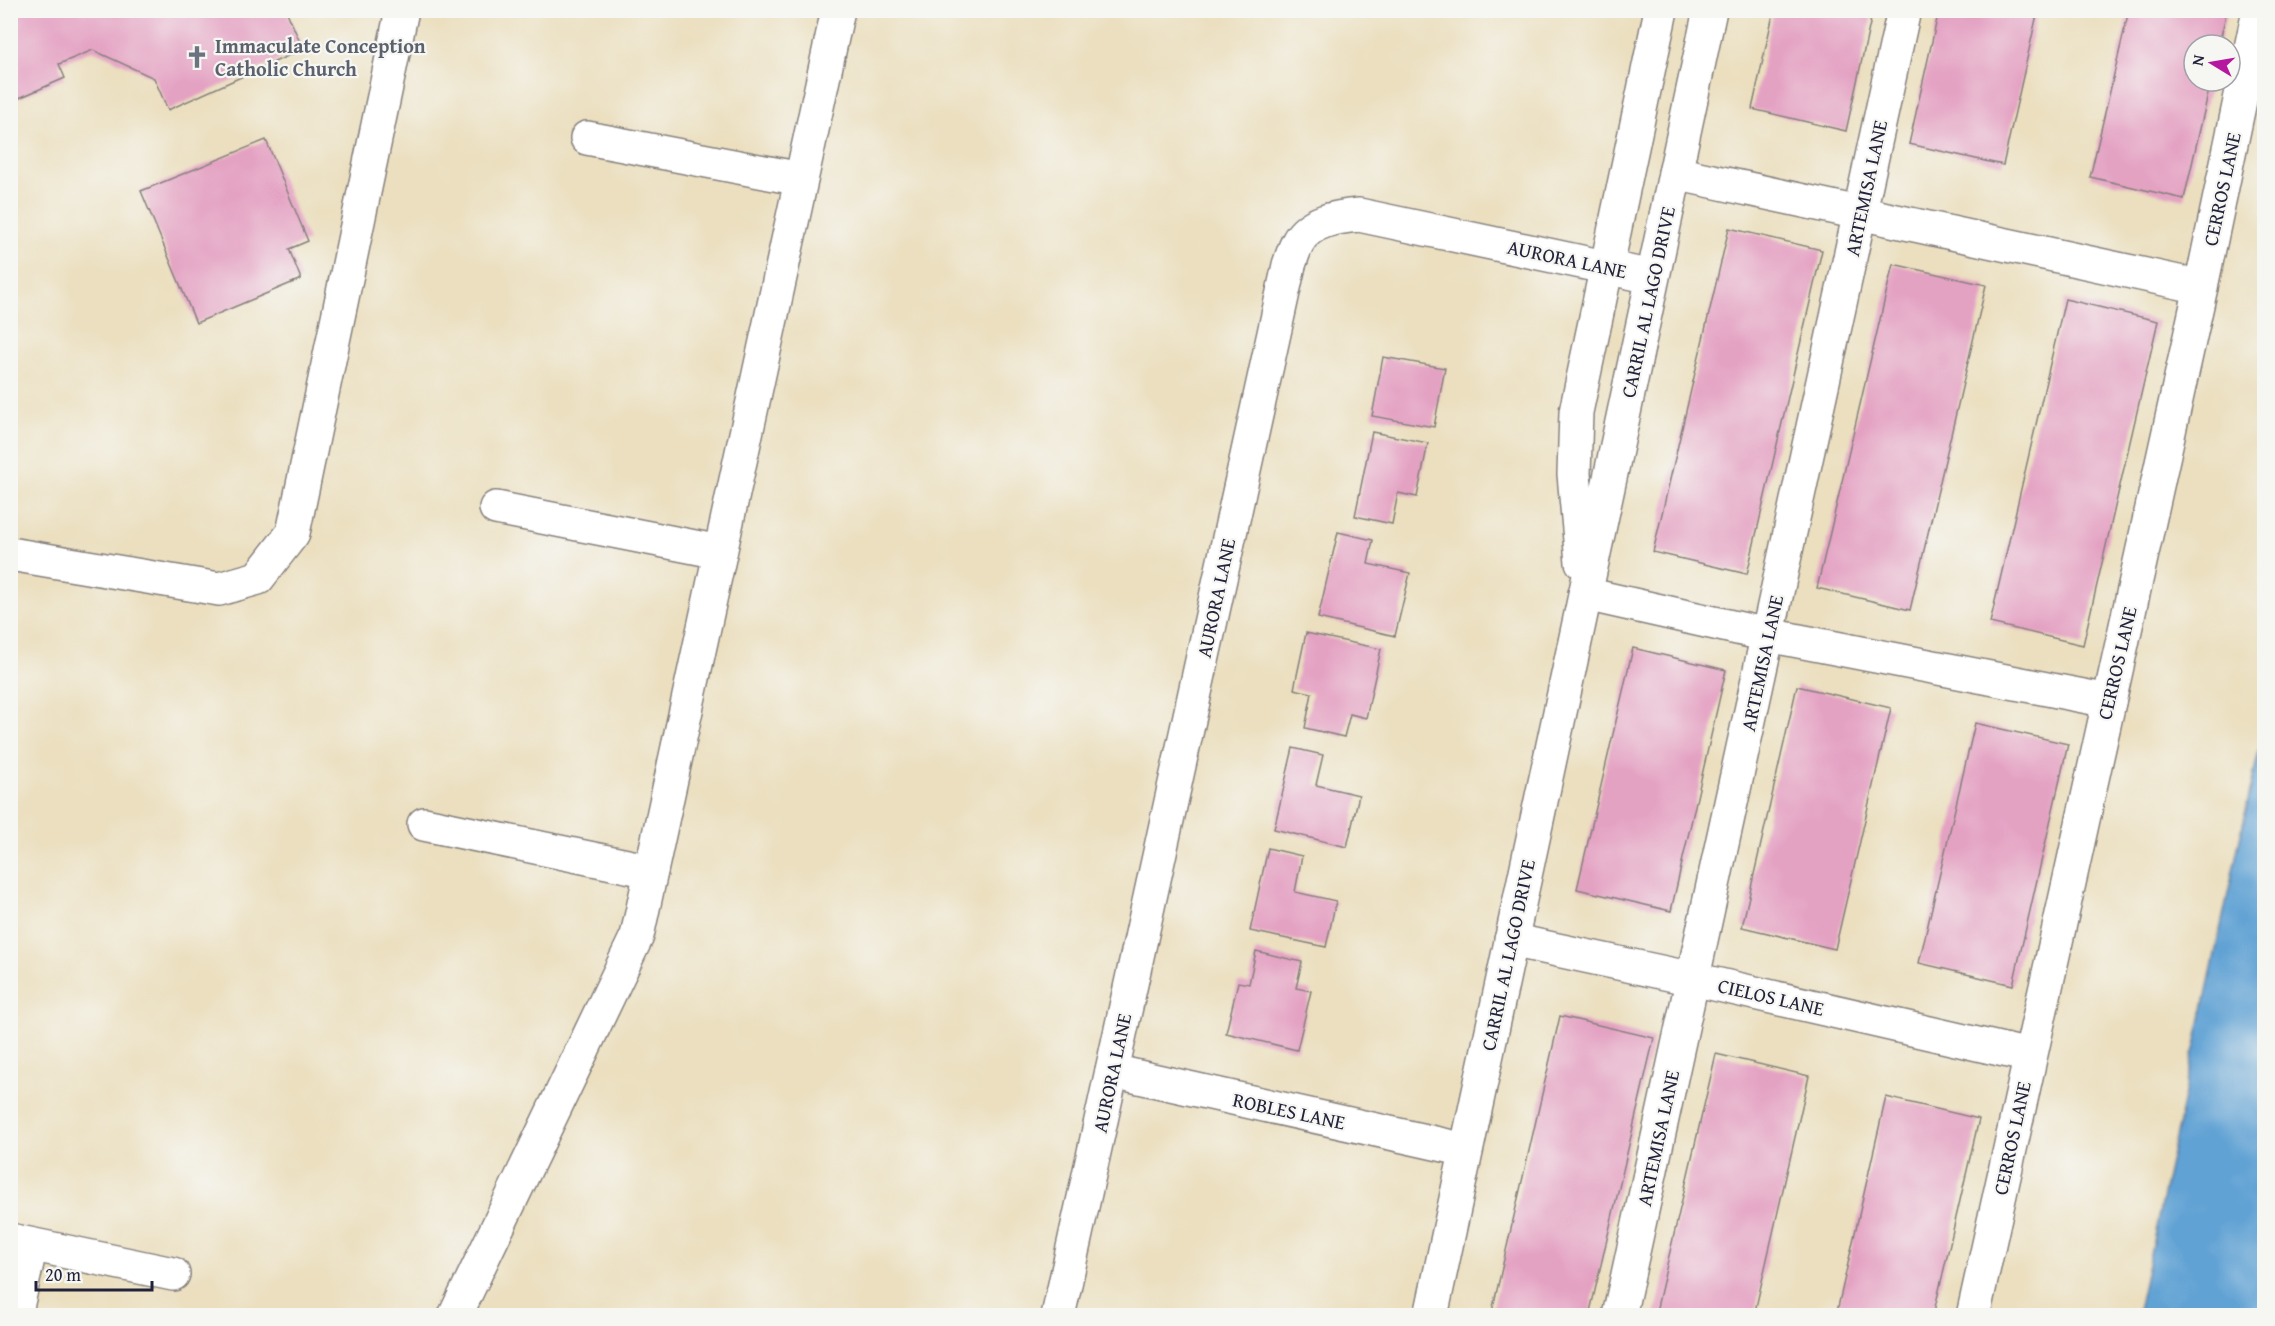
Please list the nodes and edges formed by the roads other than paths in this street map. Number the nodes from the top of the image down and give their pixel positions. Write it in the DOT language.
graph roads {
  1 [pos="402,10"];
  2 [pos="838,10"];
  3 [pos="1661,10"];
  4 [pos="1710,10"];
  5 [pos="1904,10"];
  6 [pos="2259,10"];
  7 [pos="587,138"];
  8 [pos="1675,173"];
  9 [pos="801,179"];
  10 [pos="1861,212"];
  11 [pos="1605,267"];
  12 [pos="1652,277"];
  13 [pos="2201,287"];
  14 [pos="496,508"];
  15 [pos="720,552"];
  16 [pos="10,554"];
  17 [pos="1585,594"];
  18 [pos="1768,635"];
  19 [pos="2109,701"];
  20 [pos="424,824"];
  21 [pos="651,871"];
  22 [pos="1511,940"];
  23 [pos="1693,979"];
  24 [pos="2030,1056"];
  25 [pos="1112,1071"];
  26 [pos="1466,1150"];
  27 [pos="21,1243"];
  28 [pos="172,1274"];
  29 [pos="15,1316"];
  30 [pos="455,1316"];
  31 [pos="1058,1316"];
  32 [pos="1431,1316"];
  33 [pos="1619,1316"];
  34 [pos="1973,1316"];
  1 -- 16 [label="street"];
  2 -- 9 [label="street"];
  3 -- 11 [label="street, CARRIL AL LAGO DRIVE"];
  4 -- 8 [label="street, CARRIL AL LAGO DRIVE"];
  5 -- 10 [label="street, ARTEMISA LANE"];
  6 -- 13 [label="street, CERROS LANE"];
  7 -- 9 [label="street"];
  8 -- 10 [label="street"];
  8 -- 12 [label="street, CARRIL AL LAGO DRIVE"];
  9 -- 15 [label="street"];
  10 -- 13 [label="street"];
  10 -- 18 [label="street, ARTEMISA LANE"];
  11 -- 12 [label="street, AURORA LANE"];
  11 -- 17 [label="street, CARRIL AL LAGO DRIVE"];
  11 -- 25 [label="street, AURORA LANE"];
  12 -- 17 [label="street, CARRIL AL LAGO DRIVE"];
  13 -- 19 [label="street, CERROS LANE"];
  14 -- 15 [label="street"];
  15 -- 21 [label="street"];
  17 -- 18 [label="street"];
  17 -- 22 [label="street, CARRIL AL LAGO DRIVE"];
  18 -- 19 [label="street"];
  18 -- 23 [label="street, ARTEMISA LANE"];
  19 -- 24 [label="street, CERROS LANE"];
  20 -- 21 [label="street"];
  21 -- 30 [label="street"];
  22 -- 23 [label="street, CIELOS LANE"];
  22 -- 26 [label="street, CARRIL AL LAGO DRIVE"];
  23 -- 24 [label="street, CIELOS LANE"];
  23 -- 33 [label="street, ARTEMISA LANE"];
  24 -- 34 [label="street, CERROS LANE"];
  25 -- 26 [label="street, ROBLES LANE"];
  25 -- 31 [label="street, AURORA LANE"];
  26 -- 32 [label="street, CARRIL AL LAGO DRIVE"];
  27 -- 28 [label="street"];
  27 -- 29 [label="street"];
}
